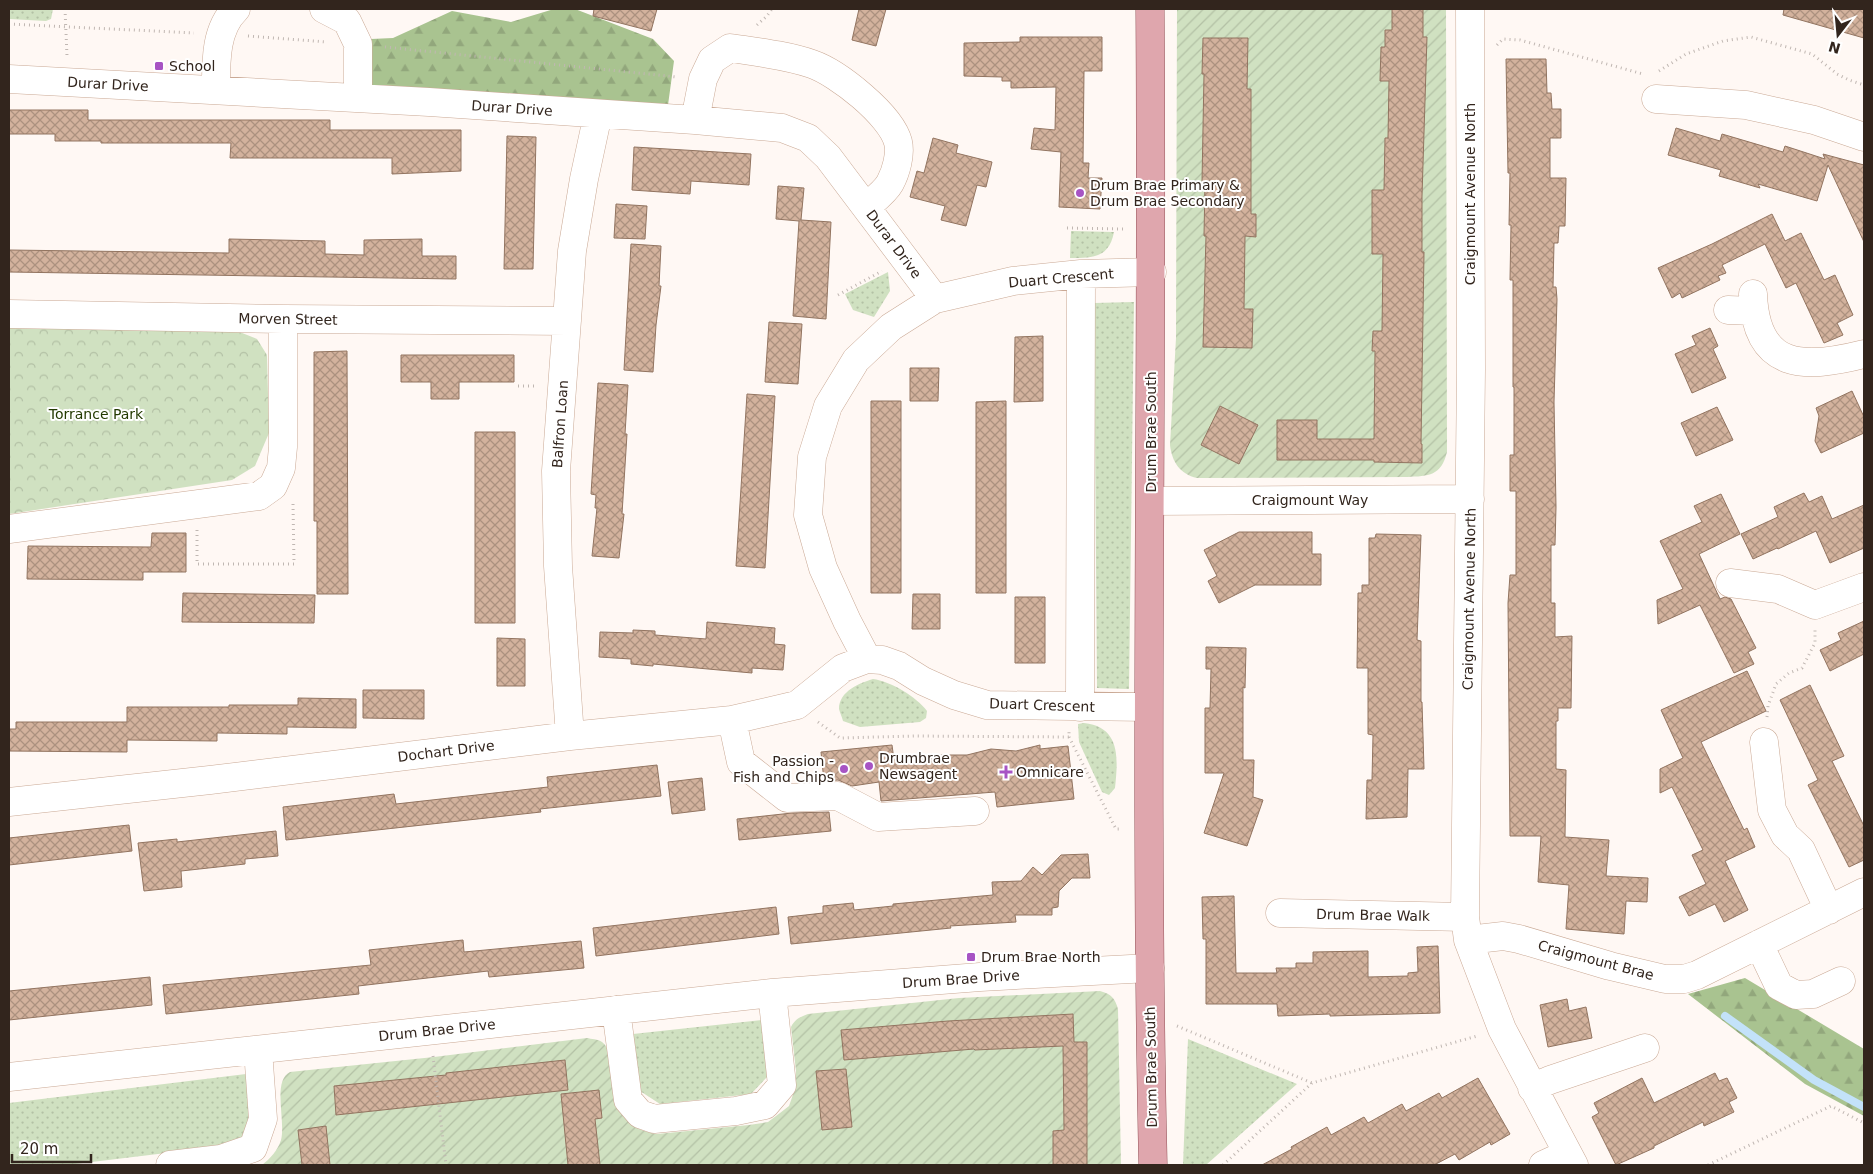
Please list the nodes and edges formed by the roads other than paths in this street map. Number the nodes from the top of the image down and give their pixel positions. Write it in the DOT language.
graph roads {
  1 [pos="236,9"];
  2 [pos="324,9"];
  3 [pos="1150,9"];
  4 [pos="1470,9"];
  5 [pos="9,79"];
  6 [pos="216,90"];
  7 [pos="358,98"];
  8 [pos="1656,99"];
  9 [pos="598,114"];
  10 [pos="695,120"];
  11 [pos="1864,137"];
  12 [pos="866,207"];
  13 [pos="1152,272"];
  14 [pos="1081,274"];
  15 [pos="935,299"];
  16 [pos="1745,305"];
  17 [pos="9,314"];
  18 [pos="283,319"];
  19 [pos="567,321"];
  20 [pos="1864,354"];
  21 [pos="1470,499"];
  22 [pos="1151,500"];
  23 [pos="9,529"];
  24 [pos="1730,583"];
  25 [pos="1864,586"];
  26 [pos="868,659"];
  27 [pos="1075,707"];
  28 [pos="1148,707"];
  29 [pos="732,720"];
  30 [pos="570,736"];
  31 [pos="1764,742"];
  32 [pos="9,802"];
  33 [pos="975,811"];
  34 [pos="1864,892"];
  35 [pos="1829,910"];
  36 [pos="1280,913"];
  37 [pos="1466,928"];
  38 [pos="1759,944"];
  39 [pos="1150,968"];
  40 [pos="1842,981"];
  41 [pos="772,993"];
  42 [pos="616,1010"];
  43 [pos="1632,1047"];
  44 [pos="258,1050"];
  45 [pos="9,1077"];
  46 [pos="1532,1088"];
  47 [pos="1570,1159"];
  48 [pos="170,1165"];
  49 [pos="1153,1165"];
  50 [pos="1543,1165"];
  1 -- 6 [label="street"];
  2 -- 7 [label="street"];
  3 -- 13 [label="main road, Drum Brae South"];
  4 -- 21 [label="street, Craigmount Avenue North"];
  5 -- 6 [label="street, Durar Drive"];
  6 -- 7 [label="street, Durar Drive"];
  7 -- 9 [label="street, Durar Drive"];
  8 -- 11 [label="street"];
  9 -- 10 [label="street, Durar Drive"];
  9 -- 19 [label="street, Balfron Loan"];
  10 -- 12 [label="street, Durar Drive"];
  10 -- 12 [label="street"];
  12 -- 15 [label="street, Durar Drive"];
  13 -- 14 [label="street, Duart Crescent"];
  13 -- 22 [label="main road, Drum Brae South"];
  14 -- 15 [label="street, Duart Crescent"];
  14 -- 27 [label="street"];
  15 -- 26 [label="street, Duart Crescent"];
  16 -- 20 [label="street"];
  17 -- 18 [label="street, Morven Street"];
  18 -- 19 [label="street, Morven Street"];
  18 -- 23 [label="street"];
  19 -- 30 [label="street, Balfron Loan"];
  21 -- 22 [label="street, Craigmount Way"];
  21 -- 37 [label="street, Craigmount Avenue North"];
  22 -- 28 [label="main road, Drum Brae South"];
  24 -- 25 [label="street"];
  26 -- 27 [label="street, Duart Crescent"];
  26 -- 29 [label="street, Dochart Drive"];
  27 -- 28 [label="street, Duart Crescent"];
  28 -- 39 [label="main road, Drum Brae South"];
  29 -- 30 [label="street, Dochart Drive"];
  29 -- 33 [label="street"];
  30 -- 32 [label="street, Dochart Drive"];
  31 -- 35 [label="street"];
  34 -- 35 [label="street, Craigmount Brae"];
  35 -- 38 [label="street, Craigmount Brae"];
  36 -- 37 [label="street, Drum Brae Walk"];
  37 -- 38 [label="street, Craigmount Brae"];
  37 -- 46 [label="street, Craigmount Avenue North"];
  38 -- 40 [label="street"];
  39 -- 41 [label="street, Drum Brae Drive"];
  39 -- 49 [label="main road, Drum Brae South"];
  41 -- 42 [label="street, Drum Brae Drive"];
  41 -- 42 [label="street"];
  42 -- 44 [label="street, Drum Brae Drive"];
  43 -- 46 [label="street"];
  44 -- 45 [label="street, Drum Brae Drive"];
  44 -- 48 [label="street"];
  46 -- 47 [label="street, Craigmount Avenue North"];
  47 -- 50 [label="street"];
}
